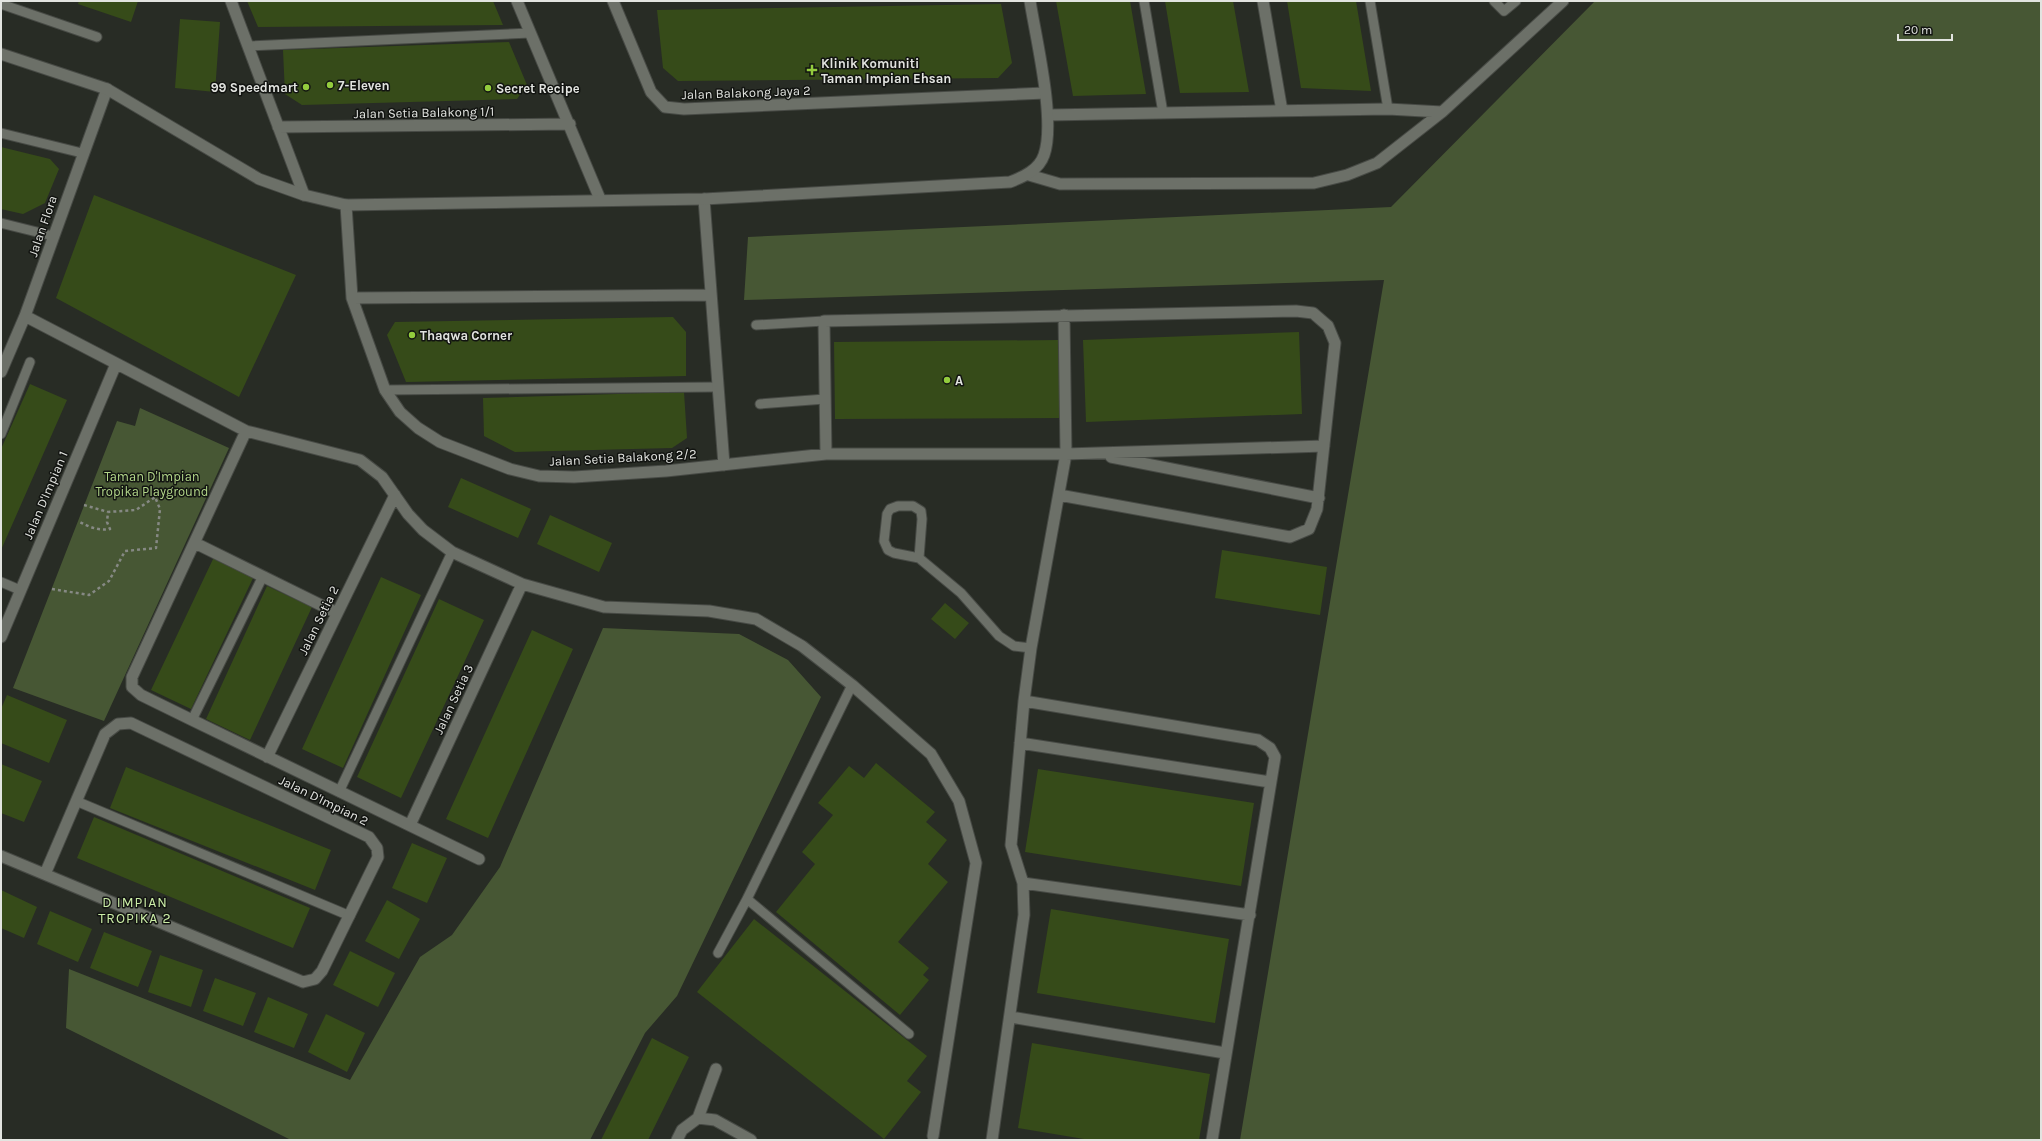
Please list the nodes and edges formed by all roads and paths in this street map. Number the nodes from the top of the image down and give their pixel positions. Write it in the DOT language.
graph roads {
  1 [pos="231,1"];
  2 [pos="517,1"];
  3 [pos="613,1"];
  4 [pos="1030,1"];
  5 [pos="1144,1"];
  6 [pos="1263,1"];
  7 [pos="1370,1"];
  8 [pos="1494,1"];
  9 [pos="1516,1"];
  10 [pos="1563,1"];
  11 [pos="1,4"];
  12 [pos="530,33"];
  13 [pos="97,37"];
  14 [pos="248,46"];
  15 [pos="1,54"];
  16 [pos="107,89"];
  17 [pos="1045,93"];
  18 [pos="1388,109"];
  19 [pos="1282,111"];
  20 [pos="1442,112"];
  21 [pos="1163,113"];
  22 [pos="1048,115"];
  23 [pos="570,124"];
  24 [pos="278,127"];
  25 [pos="1,133"];
  26 [pos="82,154"];
  27 [pos="1029,175"];
  28 [pos="304,195"];
  29 [pos="600,199"];
  30 [pos="704,199"];
  31 [pos="346,205"];
  32 [pos="1,223"];
  33 [pos="53,236"];
  34 [pos="711,295"];
  35 [pos="352,298"];
  36 [pos="1064,315"];
  37 [pos="25,316"];
  38 [pos="824,321"];
  39 [pos="756,325"];
  40 [pos="30,362"];
  41 [pos="116,364"];
  42 [pos="2,366"];
  43 [pos="718,387"];
  44 [pos="385,390"];
  45 [pos="825,399"];
  46 [pos="760,404"];
  47 [pos="246,431"];
  48 [pos="1,434"];
  49 [pos="1324,446"];
  50 [pos="1092,453"];
  51 [pos="826,454"];
  52 [pos="1066,454"];
  53 [pos="724,465"];
  54 [pos="395,495"];
  55 [pos="1059,495"];
  56 [pos="1319,498"];
  57 [pos="84,505"];
  58 [pos="108,512"];
  59 [pos="78,521"];
  60 [pos="195,543"];
  61 [pos="452,552"];
  62 [pos="919,558"];
  63 [pos="263,576"];
  64 [pos="1,582"];
  65 [pos="522,584"];
  66 [pos="52,589"];
  67 [pos="20,590"];
  68 [pos="337,613"];
  69 [pos="1,637"];
  70 [pos="1031,648"];
  71 [pos="852,685"];
  72 [pos="1024,701"];
  73 [pos="192,720"];
  74 [pos="1020,743"];
  75 [pos="267,757"];
  76 [pos="1270,782"];
  77 [pos="340,792"];
  78 [pos="76,801"];
  79 [pos="410,825"];
  80 [pos="1,856"];
  81 [pos="479,859"];
  82 [pos="45,874"];
  83 [pos="1023,883"];
  84 [pos="747,899"];
  85 [pos="1250,915"];
  86 [pos="350,916"];
  87 [pos="718,953"];
  88 [pos="1010,1017"];
  89 [pos="909,1034"];
  90 [pos="1225,1053"];
  91 [pos="716,1069"];
  92 [pos="698,1118"];
  93 [pos="933,1136"];
  94 [pos="677,1140"];
  95 [pos="751,1140"];
  96 [pos="992,1140"];
  97 [pos="1212,1140"];
  1 -- 14 [label="street"];
  2 -- 12 [label="street"];
  3 -- 17 [label="street, Jalan Balakong Jaya 2"];
  4 -- 17 [label="street"];
  5 -- 21 [label="lane"];
  6 -- 19 [label="street"];
  7 -- 18 [label="lane"];
  8 -- 9 [label="lane"];
  10 -- 20 [label="street"];
  11 -- 13 [label="lane"];
  12 -- 14 [label="lane"];
  12 -- 23 [label="street"];
  14 -- 24 [label="street"];
  15 -- 16 [label="street"];
  16 -- 26 [label="street, Jalan Flora"];
  16 -- 28 [label="street"];
  17 -- 22 [label="street"];
  18 -- 19 [label="street"];
  18 -- 20 [label="street"];
  19 -- 21 [label="street"];
  20 -- 27 [label="street"];
  21 -- 22 [label="street"];
  22 -- 27 [label="street"];
  23 -- 24 [label="street, Jalan Setia Balakong 1/1"];
  23 -- 29 [label="street"];
  24 -- 28 [label="street"];
  25 -- 26 [label="lane"];
  26 -- 33 [label="street, Jalan Flora"];
  27 -- 30 [label="street"];
  28 -- 31 [label="street"];
  29 -- 30 [label="street"];
  29 -- 31 [label="street"];
  30 -- 34 [label="street"];
  31 -- 35 [label="street, Jalan Setia Balakong 2/2"];
  32 -- 33 [label="lane"];
  33 -- 37 [label="street, Jalan Flora"];
  34 -- 35 [label="street"];
  34 -- 43 [label="street"];
  35 -- 44 [label="street, Jalan Setia Balakong 2/2"];
  36 -- 38 [label="street"];
  36 -- 49 [label="street"];
  36 -- 52 [label="street"];
  37 -- 41 [label="street"];
  37 -- 42 [label="street, Jalan Flora"];
  38 -- 39 [label="lane"];
  38 -- 45 [label="street"];
  40 -- 48 [label="lane"];
  41 -- 47 [label="street"];
  41 -- 67 [label="street, Jalan D'Impian 1"];
  43 -- 44 [label="lane"];
  43 -- 53 [label="street"];
  44 -- 53 [label="street, Jalan Setia Balakong 2/2"];
  45 -- 46 [label="lane"];
  45 -- 51 [label="street"];
  47 -- 54 [label="street"];
  47 -- 60 [label="street"];
  49 -- 50 [label="street"];
  49 -- 56 [label="street"];
  50 -- 52 [label="street, Jalan Setia Balakong 2/2"];
  50 -- 56 [label="street"];
  51 -- 52 [label="street, Jalan Setia Balakong 2/2"];
  51 -- 53 [label="street, Jalan Setia Balakong 2/2"];
  52 -- 55 [label="street"];
  54 -- 61 [label="street"];
  54 -- 68 [label="street, Jalan Setia 2"];
  55 -- 56 [label="street"];
  55 -- 70 [label="street"];
  57 -- 58 [label="path"];
  58 -- 59 [label="path"];
  58 -- 66 [label="path"];
  60 -- 63 [label="street"];
  60 -- 73 [label="street"];
  61 -- 65 [label="street"];
  61 -- 77 [label="lane"];
  62 -- 62 [label="lane"];
  62 -- 70 [label="lane"];
  63 -- 68 [label="street"];
  63 -- 73 [label="lane"];
  64 -- 67 [label="lane"];
  65 -- 71 [label="street"];
  65 -- 79 [label="street, Jalan Setia 3"];
  67 -- 69 [label="street, Jalan D'Impian 1"];
  68 -- 75 [label="street, Jalan Setia 2"];
  70 -- 72 [label="street"];
  71 -- 84 [label="lane"];
  71 -- 93 [label="street"];
  72 -- 74 [label="street"];
  72 -- 76 [label="street"];
  73 -- 75 [label="street"];
  74 -- 76 [label="street"];
  74 -- 83 [label="street"];
  75 -- 77 [label="street"];
  76 -- 85 [label="street"];
  77 -- 79 [label="street"];
  78 -- 82 [label="street, Jalan D'Impian 2"];
  78 -- 86 [label="lane"];
  78 -- 86 [label="street, Jalan D'Impian 2"];
  79 -- 81 [label="street"];
  80 -- 82 [label="street, Jalan D'Impian 2"];
  82 -- 86 [label="street, Jalan D'Impian 2"];
  83 -- 85 [label="street"];
  83 -- 88 [label="street"];
  84 -- 87 [label="lane"];
  84 -- 89 [label="lane"];
  85 -- 90 [label="street"];
  88 -- 90 [label="street"];
  88 -- 96 [label="street"];
  90 -- 97 [label="street"];
  91 -- 92 [label="street"];
  92 -- 94 [label="street"];
  92 -- 95 [label="street"];
}
